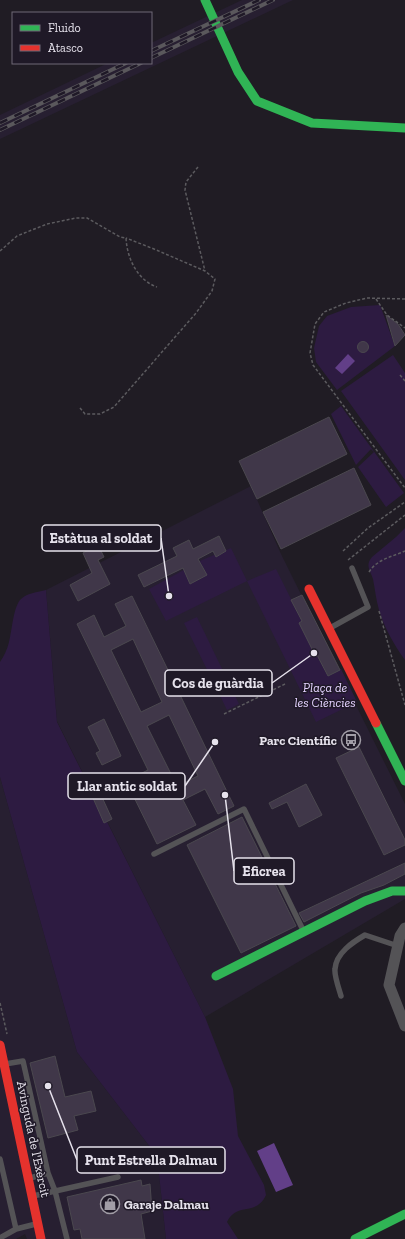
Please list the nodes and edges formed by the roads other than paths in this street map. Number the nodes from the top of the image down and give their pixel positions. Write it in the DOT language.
graph roads {
  1 [pos="205,0"];
  2 [pos="405,128"];
  3 [pos="352,568"];
  4 [pos="309,589"];
  5 [pos="330,628"];
  6 [pos="405,781"];
  7 [pos="154,854"];
  8 [pos="405,891"];
  9 [pos="405,928"];
  10 [pos="304,931"];
  11 [pos="398,946"];
  12 [pos="216,976"];
  13 [pos="341,996"];
  14 [pos="405,1026"];
  15 [pos="0,1047"];
  16 [pos="4,1064"];
  17 [pos="0,1159"];
  18 [pos="48,1173"];
  19 [pos="118,1177"];
  20 [pos="29,1178"];
  21 [pos="55,1191"];
  22 [pos="33,1196"];
  23 [pos="405,1214"];
  24 [pos="38,1223"];
  25 [pos="16,1229"];
  26 [pos="0,1238"];
  27 [pos="42,1239"];
  28 [pos="67,1239"];
  29 [pos="355,1239"];
  1 -- 2 [label="street"];
  3 -- 5 [label="lane"];
  4 -- 5 [label="street"];
  5 -- 6 [label="street"];
  7 -- 10 [label="lane"];
  8 -- 10 [label="street"];
  9 -- 11 [label="street"];
  10 -- 12 [label="street"];
  11 -- 13 [label="lane"];
  11 -- 14 [label="street"];
  15 -- 16 [label="street, Avinguda de l'Exèrcit"];
  16 -- 18 [label="lane"];
  16 -- 20 [label="street, Avinguda de l'Exèrcit"];
  17 -- 25 [label="lane"];
  18 -- 20 [label="lane"];
  18 -- 21 [label="lane"];
  19 -- 21 [label="lane"];
  20 -- 22 [label="street, Avinguda de l'Exèrcit"];
  21 -- 22 [label="lane"];
  21 -- 28 [label="lane"];
  22 -- 24 [label="street, Avinguda de l'Exèrcit"];
  23 -- 29 [label="street"];
  24 -- 25 [label="lane"];
  24 -- 27 [label="street, Avinguda de l'Exèrcit"];
  25 -- 26 [label="lane"];
}
